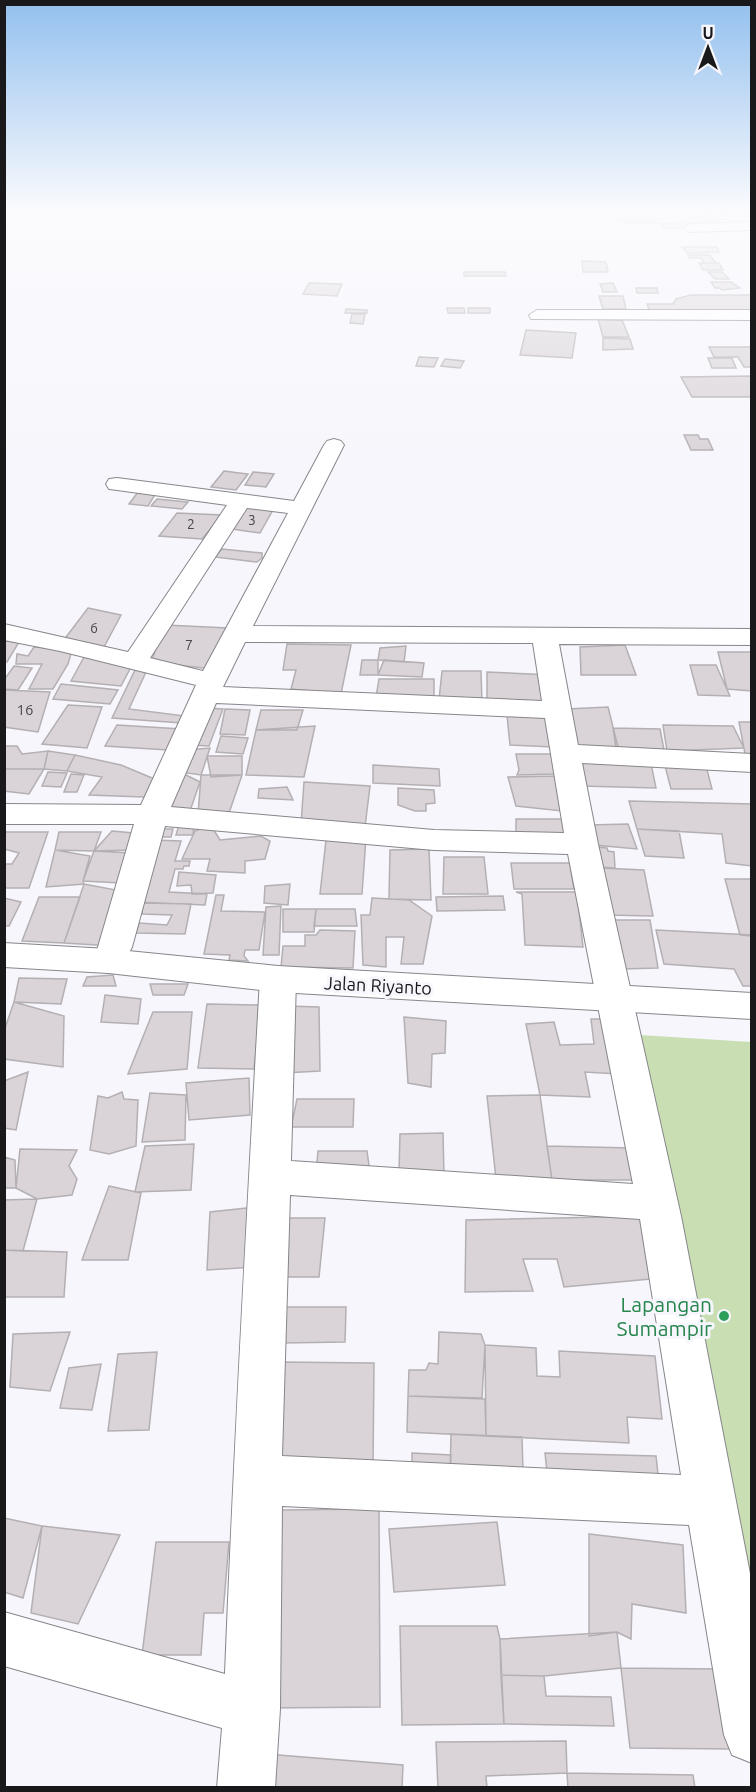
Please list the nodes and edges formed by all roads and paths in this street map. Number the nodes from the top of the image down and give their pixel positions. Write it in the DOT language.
graph roads {
  1 [pos="537,315"];
  2 [pos="752,315"];
  3 [pos="334,445"];
  4 [pos="117,484"];
  5 [pos="241,500"];
  6 [pos="301,508"];
  7 [pos="4,632"];
  8 [pos="236,634"];
  9 [pos="544,634"];
  10 [pos="752,637"];
  11 [pos="134,662"];
  12 [pos="209,687"];
  13 [pos="558,710"];
  14 [pos="564,753"];
  15 [pos="752,763"];
  16 [pos="4,814"];
  17 [pos="152,816"];
  18 [pos="582,844"];
  19 [pos="4,955"];
  20 [pos="108,960"];
  21 [pos="278,979"];
  22 [pos="614,999"];
  23 [pos="752,1006"];
  24 [pos="269,1177"];
  25 [pos="656,1203"];
  26 [pos="257,1480"];
  27 [pos="711,1501"];
  28 [pos="4,1639"];
  29 [pos="252,1708"];
  30 [pos="752,1735"];
  31 [pos="246,1788"];
  1 -- 2 [label="street"];
  3 -- 6 [label="street"];
  4 -- 5 [label="street"];
  5 -- 6 [label="street"];
  5 -- 11 [label="street"];
  6 -- 8 [label="street"];
  7 -- 11 [label="street"];
  8 -- 9 [label="street"];
  8 -- 12 [label="street"];
  9 -- 10 [label="street"];
  9 -- 13 [label="street"];
  11 -- 12 [label="street"];
  12 -- 13 [label="street"];
  12 -- 17 [label="street"];
  13 -- 14 [label="street"];
  14 -- 15 [label="street"];
  14 -- 18 [label="street"];
  16 -- 17 [label="street"];
  17 -- 18 [label="street"];
  17 -- 20 [label="street"];
  18 -- 22 [label="street"];
  19 -- 20 [label="street, Jalan Riyanto"];
  20 -- 21 [label="street, Jalan Riyanto"];
  21 -- 22 [label="street, Jalan Riyanto"];
  21 -- 24 [label="street"];
  22 -- 23 [label="street, Jalan Riyanto"];
  22 -- 25 [label="street"];
  24 -- 25 [label="street"];
  24 -- 26 [label="street"];
  25 -- 27 [label="street"];
  26 -- 27 [label="street"];
  26 -- 29 [label="street"];
  27 -- 30 [label="street"];
  28 -- 29 [label="street"];
  29 -- 31 [label="street"];
}
